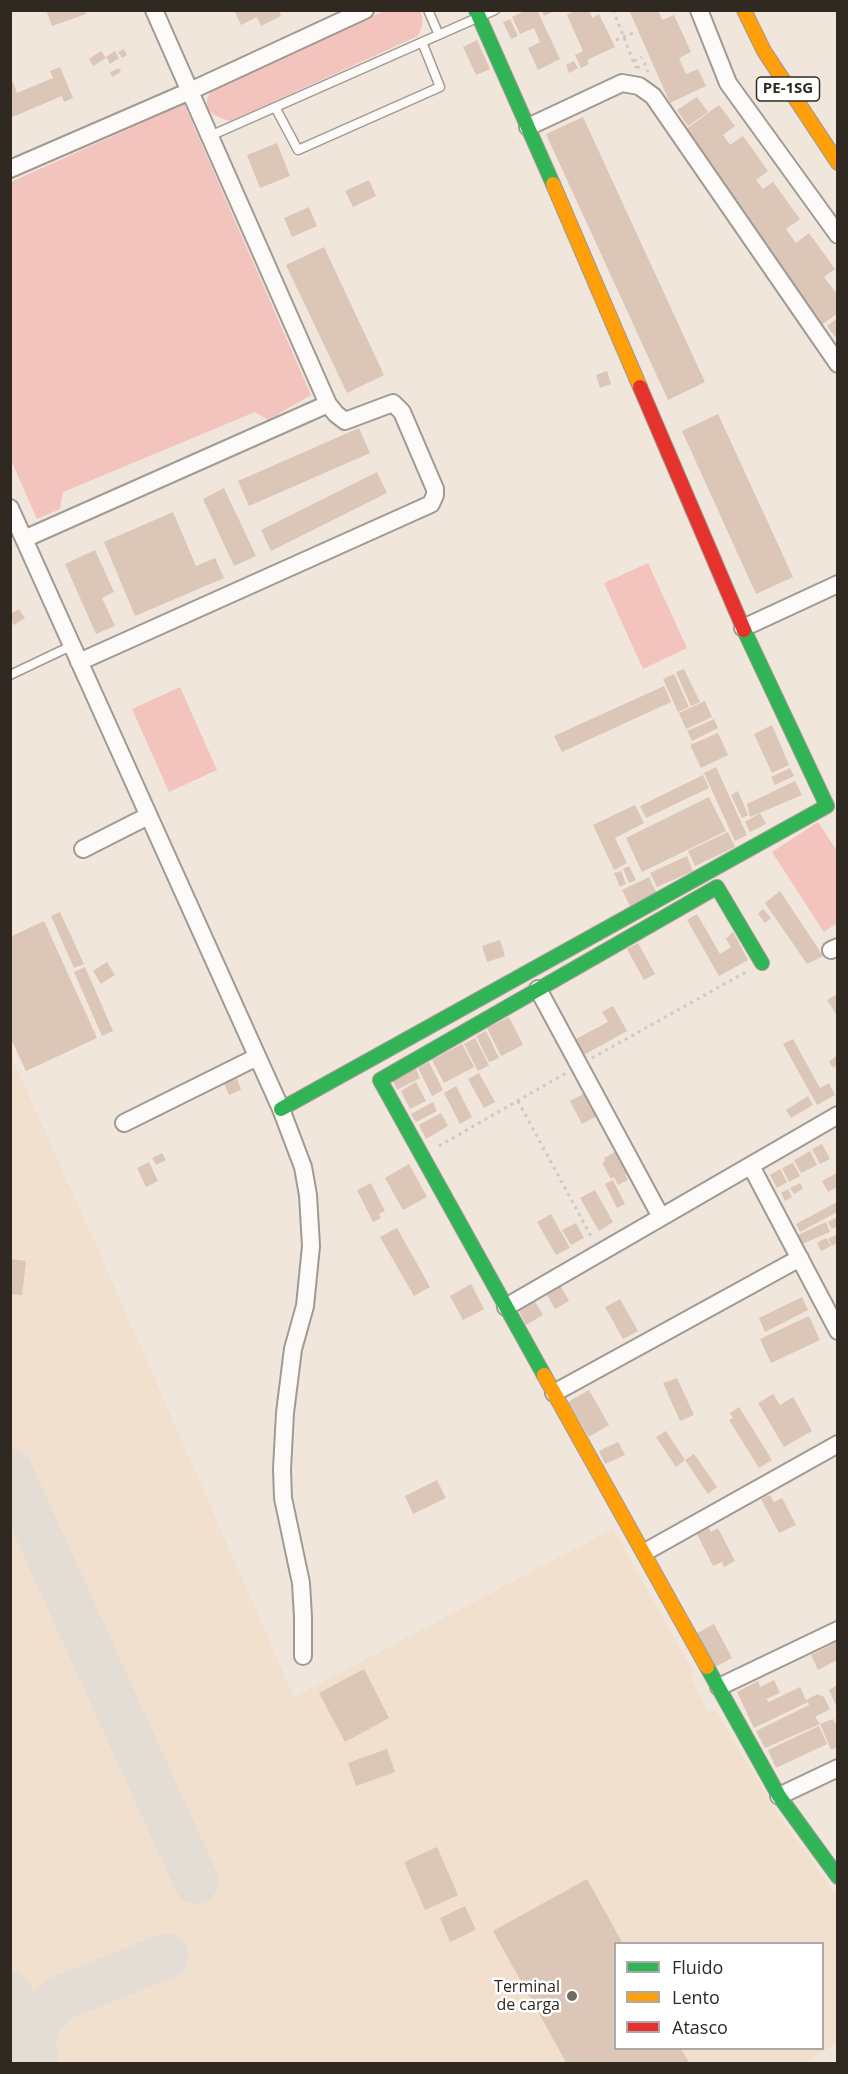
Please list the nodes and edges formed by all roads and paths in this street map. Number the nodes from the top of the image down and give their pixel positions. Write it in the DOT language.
graph roads {
  1 [pos="154,10"];
  2 [pos="364,10"];
  3 [pos="428,10"];
  4 [pos="495,10"];
  5 [pos="613,10"];
  6 [pos="699,10"];
  7 [pos="735,10"];
  8 [pos="744,10"];
  9 [pos="477,14"];
  10 [pos="753,28"];
  11 [pos="633,33"];
  12 [pos="439,34"];
  13 [pos="623,36"];
  14 [pos="616,40"];
  15 [pos="422,42"];
  16 [pos="642,57"];
  17 [pos="634,61"];
  18 [pos="636,68"];
  19 [pos="190,91"];
  20 [pos="275,107"];
  21 [pos="528,127"];
  22 [pos="210,136"];
  23 [pos="837,163"];
  24 [pos="10,169"];
  25 [pos="837,235"];
  26 [pos="837,364"];
  27 [pos="328,404"];
  28 [pos="10,508"];
  29 [pos="24,539"];
  30 [pos="837,584"];
  31 [pos="743,628"];
  32 [pos="71,646"];
  33 [pos="79,662"];
  34 [pos="10,675"];
  35 [pos="148,816"];
  36 [pos="83,849"];
  37 [pos="762,963"];
  38 [pos="538,989"];
  39 [pos="257,1057"];
  40 [pos="518,1101"];
  41 [pos="281,1109"];
  42 [pos="837,1115"];
  43 [pos="124,1123"];
  44 [pos="751,1166"];
  45 [pos="661,1217"];
  46 [pos="599,1253"];
  47 [pos="800,1258"];
  48 [pos="506,1307"];
  49 [pos="837,1331"];
  50 [pos="554,1392"];
  51 [pos="837,1444"];
  52 [pos="645,1552"];
  53 [pos="837,1630"];
  54 [pos="303,1656"];
  55 [pos="719,1687"];
  56 [pos="837,1768"];
  57 [pos="779,1796"];
  58 [pos="837,1877"];
  1 -- 19 [label="street"];
  2 -- 19 [label="street"];
  3 -- 12 [label="lane"];
  4 -- 9 [label="lane"];
  5 -- 13 [label="path"];
  6 -- 25 [label="street"];
  7 -- 10 [label="street"];
  8 -- 10 [label="street, PE-1SG"];
  9 -- 12 [label="lane"];
  9 -- 21 [label="street"];
  10 -- 23 [label="street, PE-1SG"];
  11 -- 13 [label="path"];
  12 -- 15 [label="lane"];
  13 -- 14 [label="path"];
  13 -- 17 [label="path"];
  15 -- 20 [label="lane"];
  15 -- 20 [label="lane"];
  16 -- 17 [label="path"];
  17 -- 18 [label="path"];
  19 -- 22 [label="street"];
  19 -- 24 [label="street"];
  20 -- 22 [label="lane"];
  21 -- 26 [label="street"];
  21 -- 31 [label="street"];
  22 -- 27 [label="street"];
  27 -- 29 [label="street"];
  27 -- 33 [label="street"];
  28 -- 29 [label="street"];
  29 -- 32 [label="street"];
  30 -- 31 [label="street"];
  31 -- 41 [label="street"];
  32 -- 33 [label="street"];
  32 -- 34 [label="lane"];
  33 -- 35 [label="street"];
  35 -- 36 [label="street"];
  35 -- 39 [label="street"];
  37 -- 38 [label="street"];
  38 -- 45 [label="street"];
  38 -- 48 [label="street"];
  39 -- 41 [label="street"];
  39 -- 43 [label="street"];
  40 -- 46 [label="path"];
  41 -- 54 [label="street"];
  42 -- 44 [label="street"];
  44 -- 45 [label="street"];
  44 -- 47 [label="street"];
  45 -- 46 [label="street"];
  46 -- 48 [label="street"];
  47 -- 49 [label="street"];
  47 -- 50 [label="street"];
  48 -- 50 [label="street"];
  50 -- 52 [label="street"];
  51 -- 52 [label="street"];
  52 -- 55 [label="street"];
  53 -- 55 [label="street"];
  55 -- 57 [label="street"];
  56 -- 57 [label="street"];
  57 -- 58 [label="street"];
}
